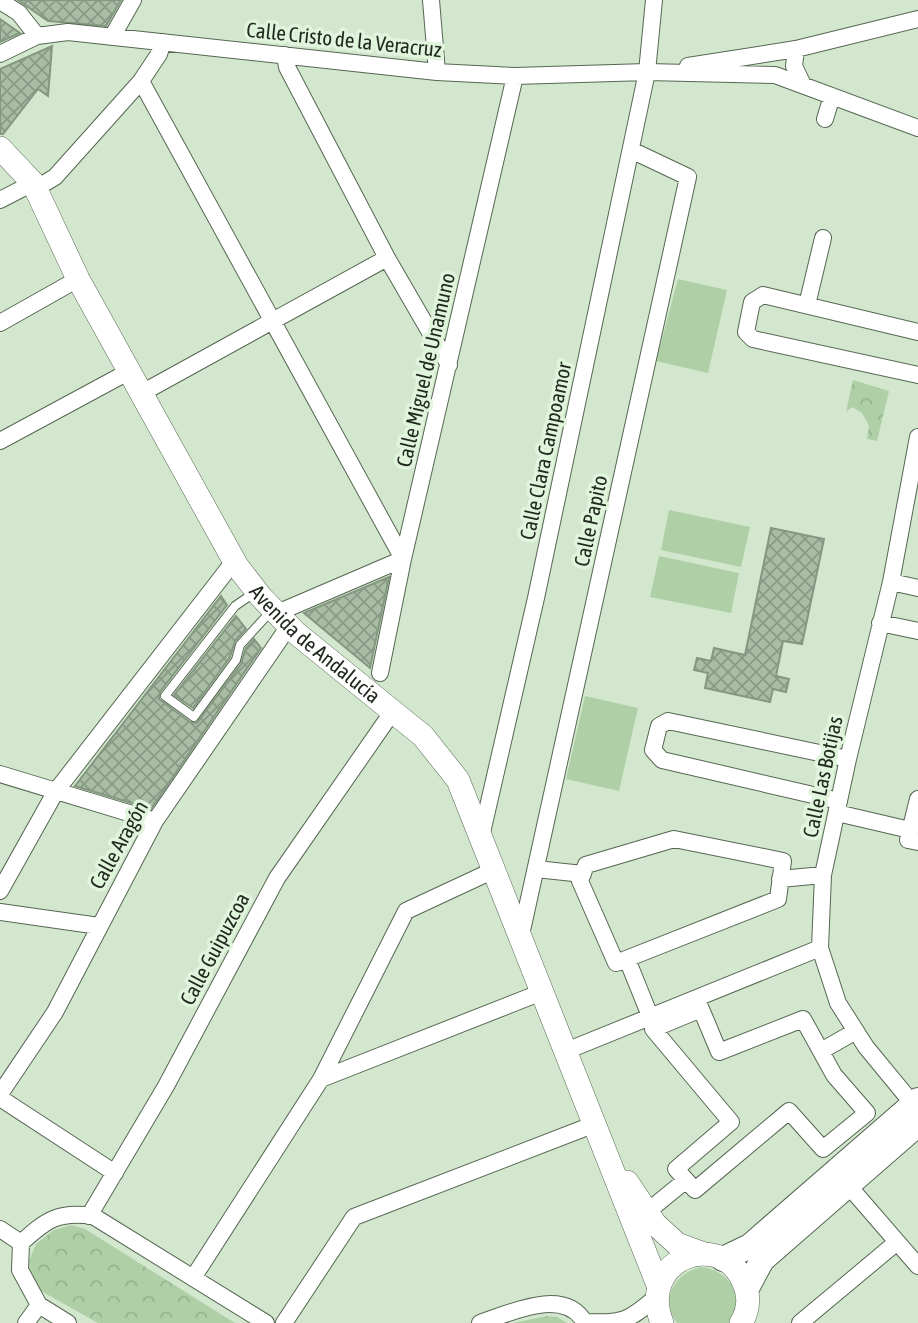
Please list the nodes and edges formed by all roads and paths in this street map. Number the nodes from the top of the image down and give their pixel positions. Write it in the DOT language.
graph roads {
  1 [pos="133,0"];
  2 [pos="431,0"];
  3 [pos="654,0"];
  4 [pos="0,1"];
  5 [pos="918,19"];
  6 [pos="37,36"];
  7 [pos="112,37"];
  8 [pos="163,42"];
  9 [pos="796,49"];
  10 [pos="0,54"];
  11 [pos="285,55"];
  12 [pos="437,72"];
  13 [pos="647,72"];
  14 [pos="515,76"];
  15 [pos="141,81"];
  16 [pos="803,85"];
  17 [pos="832,96"];
  18 [pos="825,118"];
  19 [pos="918,128"];
  20 [pos="0,148"];
  21 [pos="631,150"];
  22 [pos="34,186"];
  23 [pos="0,200"];
  24 [pos="823,238"];
  25 [pos="387,258"];
  26 [pos="78,279"];
  27 [pos="807,305"];
  28 [pos="274,320"];
  29 [pos="0,323"];
  30 [pos="918,332"];
  31 [pos="449,365"];
  32 [pos="128,372"];
  33 [pos="918,375"];
  34 [pos="140,394"];
  35 [pos="918,436"];
  36 [pos="0,441"];
  37 [pos="403,559"];
  38 [pos="235,560"];
  39 [pos="891,582"];
  40 [pos="918,588"];
  41 [pos="257,591"];
  42 [pos="280,616"];
  43 [pos="880,622"];
  44 [pos="918,631"];
  45 [pos="380,673"];
  46 [pos="393,711"];
  47 [pos="848,759"];
  48 [pos="0,774"];
  49 [pos="56,791"];
  50 [pos="918,799"];
  51 [pos="838,807"];
  52 [pos="155,821"];
  53 [pos="914,836"];
  54 [pos="481,837"];
  55 [pos="536,869"];
  56 [pos="494,870"];
  57 [pos="583,874"];
  58 [pos="823,875"];
  59 [pos="780,879"];
  60 [pos="0,891"];
  61 [pos="0,912"];
  62 [pos="99,926"];
  63 [pos="521,935"];
  64 [pos="820,948"];
  65 [pos="627,959"];
  66 [pos="542,992"];
  67 [pos="678,1012"];
  68 [pos="650,1016"];
  69 [pos="856,1031"];
  70 [pos="566,1051"];
  71 [pos="821,1051"];
  72 [pos="321,1079"];
  73 [pos="0,1096"];
  74 [pos="916,1109"];
  75 [pos="595,1124"];
  76 [pos="853,1140"];
  77 [pos="604,1148"];
  78 [pos="115,1173"];
  79 [pos="686,1180"];
  80 [pos="848,1184"];
  81 [pos="647,1212"];
  82 [pos="89,1216"];
  83 [pos="0,1229"];
  84 [pos="897,1242"];
  85 [pos="21,1243"];
  86 [pos="714,1257"];
  87 [pos="918,1266"];
  88 [pos="193,1278"];
  89 [pos="747,1288"];
  90 [pos="657,1291"];
  91 [pos="39,1305"];
  92 [pos="820,1317"];
  93 [pos="745,1321"];
  94 [pos="26,1323"];
  95 [pos="68,1323"];
  96 [pos="266,1323"];
  97 [pos="284,1323"];
  98 [pos="480,1323"];
  99 [pos="585,1323"];
  100 [pos="662,1323"];
  101 [pos="800,1323"];
  1 -- 7 [label="street"];
  2 -- 12 [label="street"];
  3 -- 13 [label="street, Calle Clara Campoamor"];
  4 -- 6 [label="street"];
  5 -- 9 [label="street"];
  6 -- 7 [label="street, Calle Cristo de la Veracruz"];
  6 -- 10 [label="street"];
  7 -- 8 [label="street, Calle Cristo de la Veracruz"];
  8 -- 11 [label="street, Calle Cristo de la Veracruz"];
  8 -- 15 [label="street"];
  9 -- 13 [label="street"];
  9 -- 16 [label="street"];
  11 -- 12 [label="street, Calle Cristo de la Veracruz"];
  11 -- 25 [label="street"];
  12 -- 14 [label="street, Calle Cristo de la Veracruz"];
  13 -- 14 [label="street, Calle Cristo de la Veracruz"];
  13 -- 16 [label="street"];
  13 -- 21 [label="street, Calle Clara Campoamor"];
  14 -- 31 [label="street, Calle Miguel de Unamuno"];
  15 -- 22 [label="street"];
  15 -- 28 [label="street"];
  16 -- 17 [label="street"];
  17 -- 18 [label="street"];
  17 -- 19 [label="street"];
  20 -- 22 [label="main road, Avenida de Andalucía"];
  21 -- 54 [label="street, Calle Clara Campoamor"];
  21 -- 55 [label="street, Calle Papito"];
  22 -- 23 [label="street"];
  22 -- 26 [label="main road, Avenida de Andalucía"];
  24 -- 27 [label="street"];
  25 -- 28 [label="street"];
  25 -- 31 [label="street"];
  26 -- 29 [label="street"];
  26 -- 32 [label="main road, Avenida de Andalucía"];
  27 -- 30 [label="street"];
  27 -- 33 [label="street"];
  28 -- 34 [label="street"];
  28 -- 37 [label="street"];
  31 -- 37 [label="street, Calle Miguel de Unamuno"];
  32 -- 34 [label="main road, Avenida de Andalucía"];
  32 -- 36 [label="street"];
  34 -- 38 [label="main road, Avenida de Andalucía"];
  35 -- 39 [label="street, Calle Las Botijas"];
  37 -- 42 [label="street"];
  37 -- 45 [label="street, Calle Miguel de Unamuno"];
  38 -- 41 [label="main road, Avenida de Andalucía"];
  38 -- 49 [label="street"];
  39 -- 40 [label="street"];
  39 -- 43 [label="street, Calle Las Botijas"];
  41 -- 42 [label="main road, Avenida de Andalucía"];
  41 -- 42 [label="lane"];
  42 -- 46 [label="main road, Avenida de Andalucía"];
  42 -- 52 [label="street, Calle Aragón"];
  43 -- 44 [label="street"];
  43 -- 47 [label="street, Calle Las Botijas"];
  46 -- 54 [label="main road, Avenida de Andalucía"];
  46 -- 78 [label="street, Calle Guipuzcoa"];
  47 -- 51 [label="street, Calle Las Botijas"];
  47 -- 51 [label="street"];
  48 -- 49 [label="street"];
  49 -- 52 [label="street"];
  49 -- 60 [label="street"];
  50 -- 53 [label="street"];
  51 -- 53 [label="street"];
  51 -- 58 [label="street, Calle Las Botijas"];
  52 -- 62 [label="street, Calle Aragón"];
  54 -- 56 [label="main road, Avenida de Andalucía"];
  55 -- 57 [label="street"];
  55 -- 63 [label="street, Calle Papito"];
  56 -- 63 [label="main road, Avenida de Andalucía"];
  56 -- 72 [label="street"];
  57 -- 59 [label="street"];
  57 -- 65 [label="street"];
  58 -- 59 [label="street"];
  58 -- 64 [label="street, Calle Las Botijas"];
  59 -- 65 [label="street"];
  61 -- 62 [label="street"];
  62 -- 73 [label="street, Calle Aragón"];
  63 -- 66 [label="main road, Avenida de Andalucía"];
  64 -- 67 [label="street"];
  64 -- 69 [label="street, Calle Las Botijas"];
  65 -- 68 [label="street"];
  66 -- 70 [label="main road, Avenida de Andalucía"];
  66 -- 72 [label="street"];
  67 -- 68 [label="street"];
  67 -- 71 [label="street"];
  67 -- 79 [label="street"];
  68 -- 70 [label="street"];
  69 -- 71 [label="street"];
  69 -- 74 [label="street, Calle Las Botijas"];
  70 -- 75 [label="main road, Avenida de Andalucía"];
  71 -- 76 [label="street"];
  72 -- 88 [label="street"];
  73 -- 78 [label="street"];
  74 -- 76 [label="main road"];
  74 -- 80 [label="main road"];
  75 -- 77 [label="main road, Avenida de Andalucía"];
  75 -- 97 [label="street"];
  76 -- 79 [label="street"];
  76 -- 86 [label="main road"];
  77 -- 81 [label="main road, Avenida de Andalucía"];
  77 -- 90 [label="main road, Avenida de Andalucía"];
  78 -- 82 [label="street, Calle Guipuzcoa"];
  79 -- 81 [label="street"];
  80 -- 84 [label="street"];
  80 -- 89 [label="main road"];
  81 -- 86 [label="main road, Avenida de Andalucía"];
  82 -- 85 [label="street"];
  82 -- 88 [label="street"];
  83 -- 85 [label="street"];
  84 -- 87 [label="street"];
  84 -- 92 [label="street"];
  85 -- 91 [label="street"];
  86 -- 89 [label="main road"];
  86 -- 90 [label="main road"];
  88 -- 96 [label="street"];
  89 -- 93 [label="main road"];
  90 -- 99 [label="street"];
  90 -- 100 [label="main road, Avenida de Andalucía"];
  91 -- 94 [label="street"];
  91 -- 95 [label="street"];
  92 -- 101 [label="street"];
  98 -- 99 [label="street"];
}
